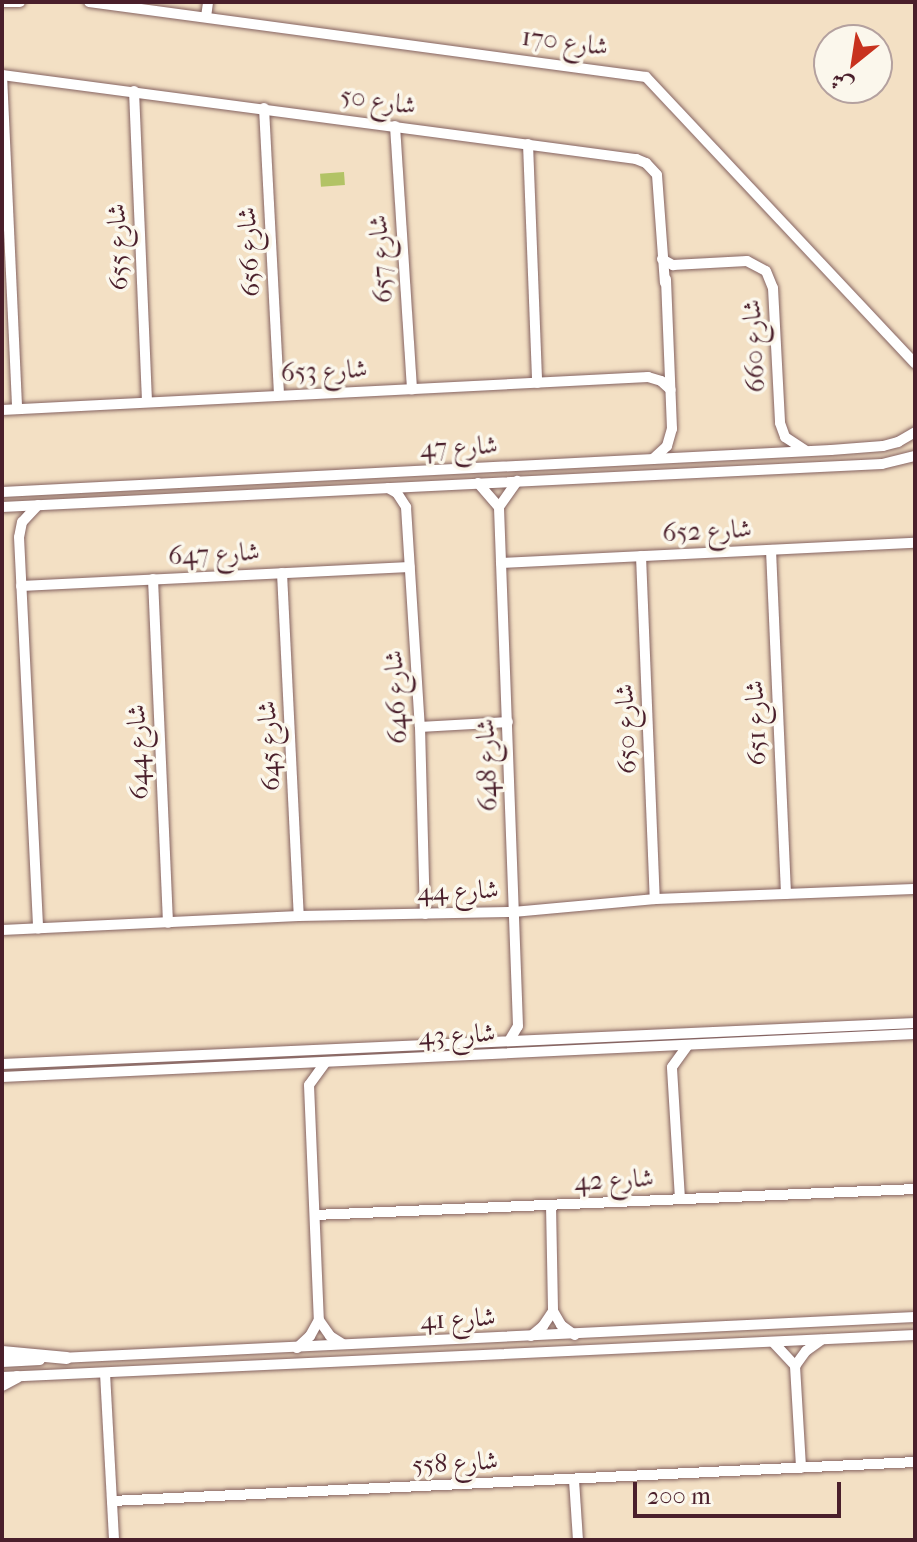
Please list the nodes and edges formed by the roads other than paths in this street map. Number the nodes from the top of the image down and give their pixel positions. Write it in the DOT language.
graph roads {
  1 [pos="3,2"];
  2 [pos="20,2"];
  3 [pos="89,2"];
  4 [pos="208,2"];
  5 [pos="206,17"];
  6 [pos="2,75"];
  7 [pos="134,91"];
  8 [pos="264,108"];
  9 [pos="395,126"];
  10 [pos="528,144"];
  11 [pos="662,259"];
  12 [pos="677,265"];
  13 [pos="665,283"];
  14 [pos="668,357"];
  15 [pos="915,363"];
  16 [pos="648,377"];
  17 [pos="537,383"];
  18 [pos="412,389"];
  19 [pos="671,390"];
  20 [pos="279,395"];
  21 [pos="147,401"];
  22 [pos="17,409"];
  23 [pos="2,410"];
  24 [pos="915,432"];
  25 [pos="807,451"];
  26 [pos="915,456"];
  27 [pos="651,460"];
  28 [pos="517,481"];
  29 [pos="478,483"];
  30 [pos="386,487"];
  31 [pos="2,492"];
  32 [pos="39,504"];
  33 [pos="2,507"];
  34 [pos="499,507"];
  35 [pos="915,543"];
  36 [pos="771,550"];
  37 [pos="641,556"];
  38 [pos="501,563"];
  39 [pos="410,567"];
  40 [pos="282,573"];
  41 [pos="153,579"];
  42 [pos="21,586"];
  43 [pos="508,722"];
  44 [pos="420,727"];
  45 [pos="915,889"];
  46 [pos="786,894"];
  47 [pos="655,899"];
  48 [pos="513,912"];
  49 [pos="425,914"];
  50 [pos="299,916"];
  51 [pos="168,923"];
  52 [pos="38,929"];
  53 [pos="2,930"];
  54 [pos="518,1021"];
  55 [pos="915,1023"];
  56 [pos="915,1034"];
  57 [pos="541,1040"];
  58 [pos="509,1041"];
  59 [pos="688,1045"];
  60 [pos="653,1047"];
  61 [pos="325,1063"];
  62 [pos="2,1064"];
  63 [pos="289,1065"];
  64 [pos="672,1067"];
  65 [pos="2,1077"];
  66 [pos="309,1085"];
  67 [pos="915,1189"];
  68 [pos="680,1199"];
  69 [pos="551,1205"];
  70 [pos="315,1215"];
  71 [pos="553,1311"];
  72 [pos="915,1317"];
  73 [pos="319,1320"];
  74 [pos="575,1335"];
  75 [pos="915,1335"];
  76 [pos="529,1337"];
  77 [pos="821,1340"];
  78 [pos="773,1342"];
  79 [pos="346,1346"];
  80 [pos="297,1348"];
  81 [pos="2,1352"];
  82 [pos="67,1358"];
  83 [pos="2,1362"];
  84 [pos="795,1366"];
  85 [pos="105,1373"];
  86 [pos="2,1377"];
  87 [pos="17,1377"];
  88 [pos="2,1385"];
  89 [pos="915,1462"];
  90 [pos="801,1468"];
  91 [pos="574,1480"];
  92 [pos="112,1501"];
  93 [pos="114,1540"];
  94 [pos="578,1540"];
  1 -- 2 [label="street"];
  3 -- 5 [label="street, شارع 170"];
  4 -- 5 [label="street"];
  5 -- 15 [label="street, شارع 170"];
  6 -- 7 [label="street, شارع 50"];
  6 -- 22 [label="street"];
  7 -- 8 [label="street, شارع 50"];
  7 -- 21 [label="street, شارع 655"];
  8 -- 9 [label="street, شارع 50"];
  8 -- 20 [label="street, شارع 656"];
  9 -- 10 [label="street, شارع 50"];
  9 -- 18 [label="street, شارع 657"];
  10 -- 11 [label="street, شارع 50"];
  10 -- 17 [label="street"];
  11 -- 12 [label="street"];
  11 -- 13 [label="street, شارع 50"];
  12 -- 13 [label="street"];
  12 -- 25 [label="street, شارع 660"];
  13 -- 14 [label="street, شارع 50"];
  14 -- 16 [label="street"];
  14 -- 19 [label="street, شارع 50"];
  16 -- 17 [label="street, شارع 653"];
  16 -- 19 [label="street"];
  17 -- 18 [label="street, شارع 653"];
  18 -- 20 [label="street, شارع 653"];
  19 -- 27 [label="street, شارع 50"];
  20 -- 21 [label="street, شارع 653"];
  21 -- 22 [label="street, شارع 653"];
  22 -- 23 [label="street, شارع 653"];
  24 -- 25 [label="street, شارع 47"];
  25 -- 27 [label="street, شارع 47"];
  26 -- 28 [label="street, شارع 47"];
  27 -- 31 [label="street, شارع 47"];
  28 -- 29 [label="street, شارع 47"];
  28 -- 34 [label="street"];
  29 -- 30 [label="street, شارع 47"];
  29 -- 34 [label="street"];
  30 -- 32 [label="street, شارع 47"];
  30 -- 39 [label="street, شارع 646"];
  32 -- 33 [label="street, شارع 47"];
  32 -- 42 [label="street"];
  34 -- 38 [label="street, شارع 648"];
  35 -- 36 [label="street, شارع 652"];
  36 -- 37 [label="street, شارع 652"];
  36 -- 46 [label="street, شارع 651"];
  37 -- 38 [label="street, شارع 652"];
  37 -- 47 [label="street, شارع 650"];
  38 -- 43 [label="street, شارع 648"];
  39 -- 40 [label="street, شارع 647"];
  39 -- 44 [label="street, شارع 646"];
  40 -- 41 [label="street, شارع 647"];
  40 -- 50 [label="street, شارع 645"];
  41 -- 42 [label="street, شارع 647"];
  41 -- 51 [label="street, شارع 644"];
  42 -- 52 [label="street"];
  43 -- 44 [label="street"];
  43 -- 48 [label="street, شارع 648"];
  44 -- 49 [label="street, شارع 646"];
  45 -- 46 [label="street, شارع 44"];
  46 -- 47 [label="street, شارع 44"];
  47 -- 48 [label="street, شارع 44"];
  48 -- 49 [label="street, شارع 44"];
  48 -- 54 [label="street, شارع 648"];
  49 -- 50 [label="street, شارع 44"];
  50 -- 51 [label="street, شارع 44"];
  51 -- 52 [label="street, شارع 44"];
  52 -- 53 [label="street, شارع 44"];
  54 -- 57 [label="street"];
  54 -- 58 [label="street, شارع 648"];
  55 -- 57 [label="street, شارع 43"];
  56 -- 59 [label="street, شارع 43"];
  57 -- 58 [label="street, شارع 43"];
  58 -- 62 [label="street, شارع 43"];
  59 -- 60 [label="street, شارع 43"];
  59 -- 64 [label="street"];
  60 -- 61 [label="street, شارع 43"];
  60 -- 64 [label="street"];
  61 -- 63 [label="street, شارع 43"];
  61 -- 66 [label="street"];
  63 -- 65 [label="street, شارع 43"];
  63 -- 66 [label="street"];
  64 -- 68 [label="street"];
  66 -- 70 [label="street"];
  67 -- 68 [label="street, شارع 42"];
  68 -- 69 [label="street, شارع 42"];
  69 -- 70 [label="street, شارع 42"];
  69 -- 71 [label="street"];
  70 -- 73 [label="street"];
  71 -- 74 [label="street"];
  71 -- 76 [label="street"];
  72 -- 74 [label="street, شارع 41"];
  73 -- 79 [label="street"];
  73 -- 80 [label="street"];
  74 -- 76 [label="street, شارع 41"];
  75 -- 77 [label="street, شارع 41"];
  76 -- 79 [label="street, شارع 41"];
  77 -- 78 [label="street, شارع 41"];
  77 -- 84 [label="street"];
  78 -- 84 [label="street"];
  78 -- 85 [label="street, شارع 41"];
  79 -- 80 [label="street, شارع 41"];
  80 -- 82 [label="street, شارع 41"];
  81 -- 82 [label="main road"];
  82 -- 83 [label="street, شارع 41"];
  84 -- 90 [label="street"];
  85 -- 87 [label="street, شارع 41"];
  85 -- 92 [label="street"];
  86 -- 87 [label="street, شارع 41"];
  87 -- 88 [label="main road"];
  89 -- 90 [label="street, شارع 558"];
  90 -- 91 [label="street, شارع 558"];
  91 -- 92 [label="street, شارع 558"];
  91 -- 94 [label="street"];
  92 -- 93 [label="street"];
}
